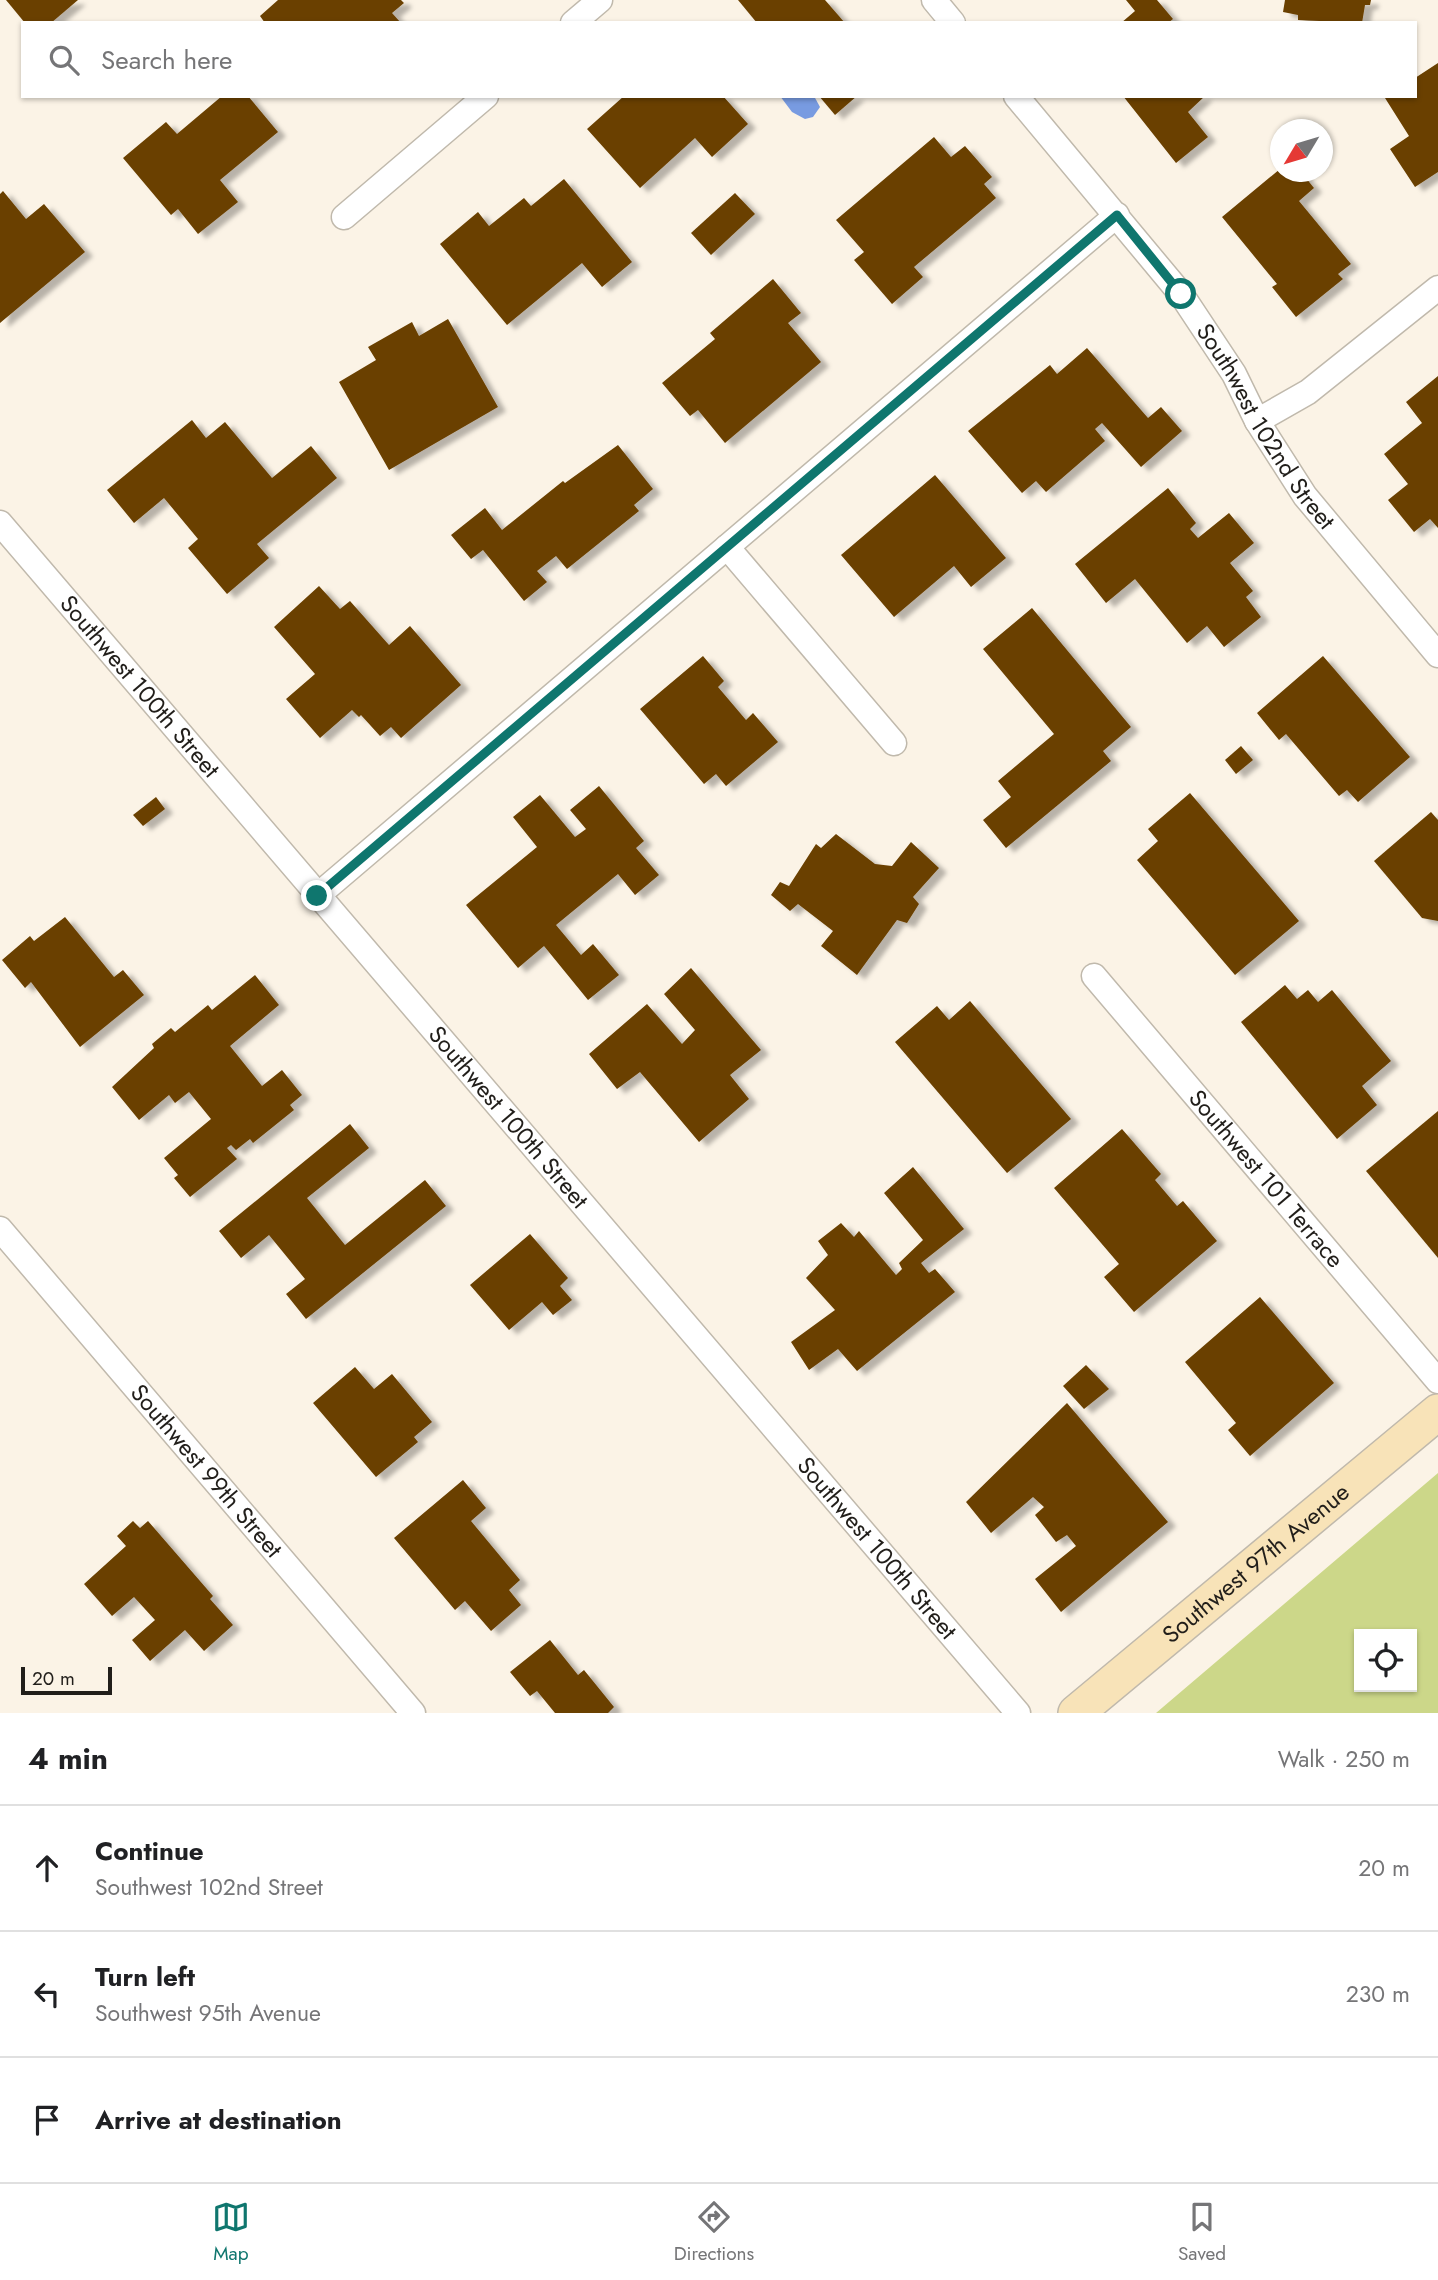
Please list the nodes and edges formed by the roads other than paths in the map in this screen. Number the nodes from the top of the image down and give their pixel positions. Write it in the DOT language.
graph roads {
  1 [pos="600,0"];
  2 [pos="934,0"];
  3 [pos="575,21"];
  4 [pos="951,21"];
  5 [pos="484,98"];
  6 [pos="1018,98"];
  7 [pos="1117,215"];
  8 [pos="344,217"];
  9 [pos="1438,288"];
  10 [pos="1257,421"];
  11 [pos="0,523"];
  12 [pos="727,547"];
  13 [pos="1438,655"];
  14 [pos="894,743"];
  15 [pos="317,896"];
  16 [pos="1094,976"];
  17 [pos="0,1229"];
  18 [pos="1438,1381"];
  19 [pos="1438,1412"];
  20 [pos="413,1713"];
  21 [pos="1018,1713"];
  22 [pos="1076,1713"];
  1 -- 3 [label="street"];
  2 -- 4 [label="street"];
  5 -- 8 [label="street"];
  6 -- 7 [label="street, Southwest 102nd Street"];
  7 -- 10 [label="street, Southwest 102nd Street"];
  7 -- 12 [label="street"];
  9 -- 10 [label="street"];
  10 -- 13 [label="street, Southwest 102nd Street"];
  11 -- 15 [label="street, Southwest 100th Street"];
  12 -- 14 [label="street"];
  12 -- 15 [label="street"];
  15 -- 21 [label="street, Southwest 100th Street"];
  16 -- 18 [label="street, Southwest 101 Terrace"];
  17 -- 20 [label="street, Southwest 99th Street"];
  19 -- 22 [label="street, Southwest 97th Avenue"];
}
